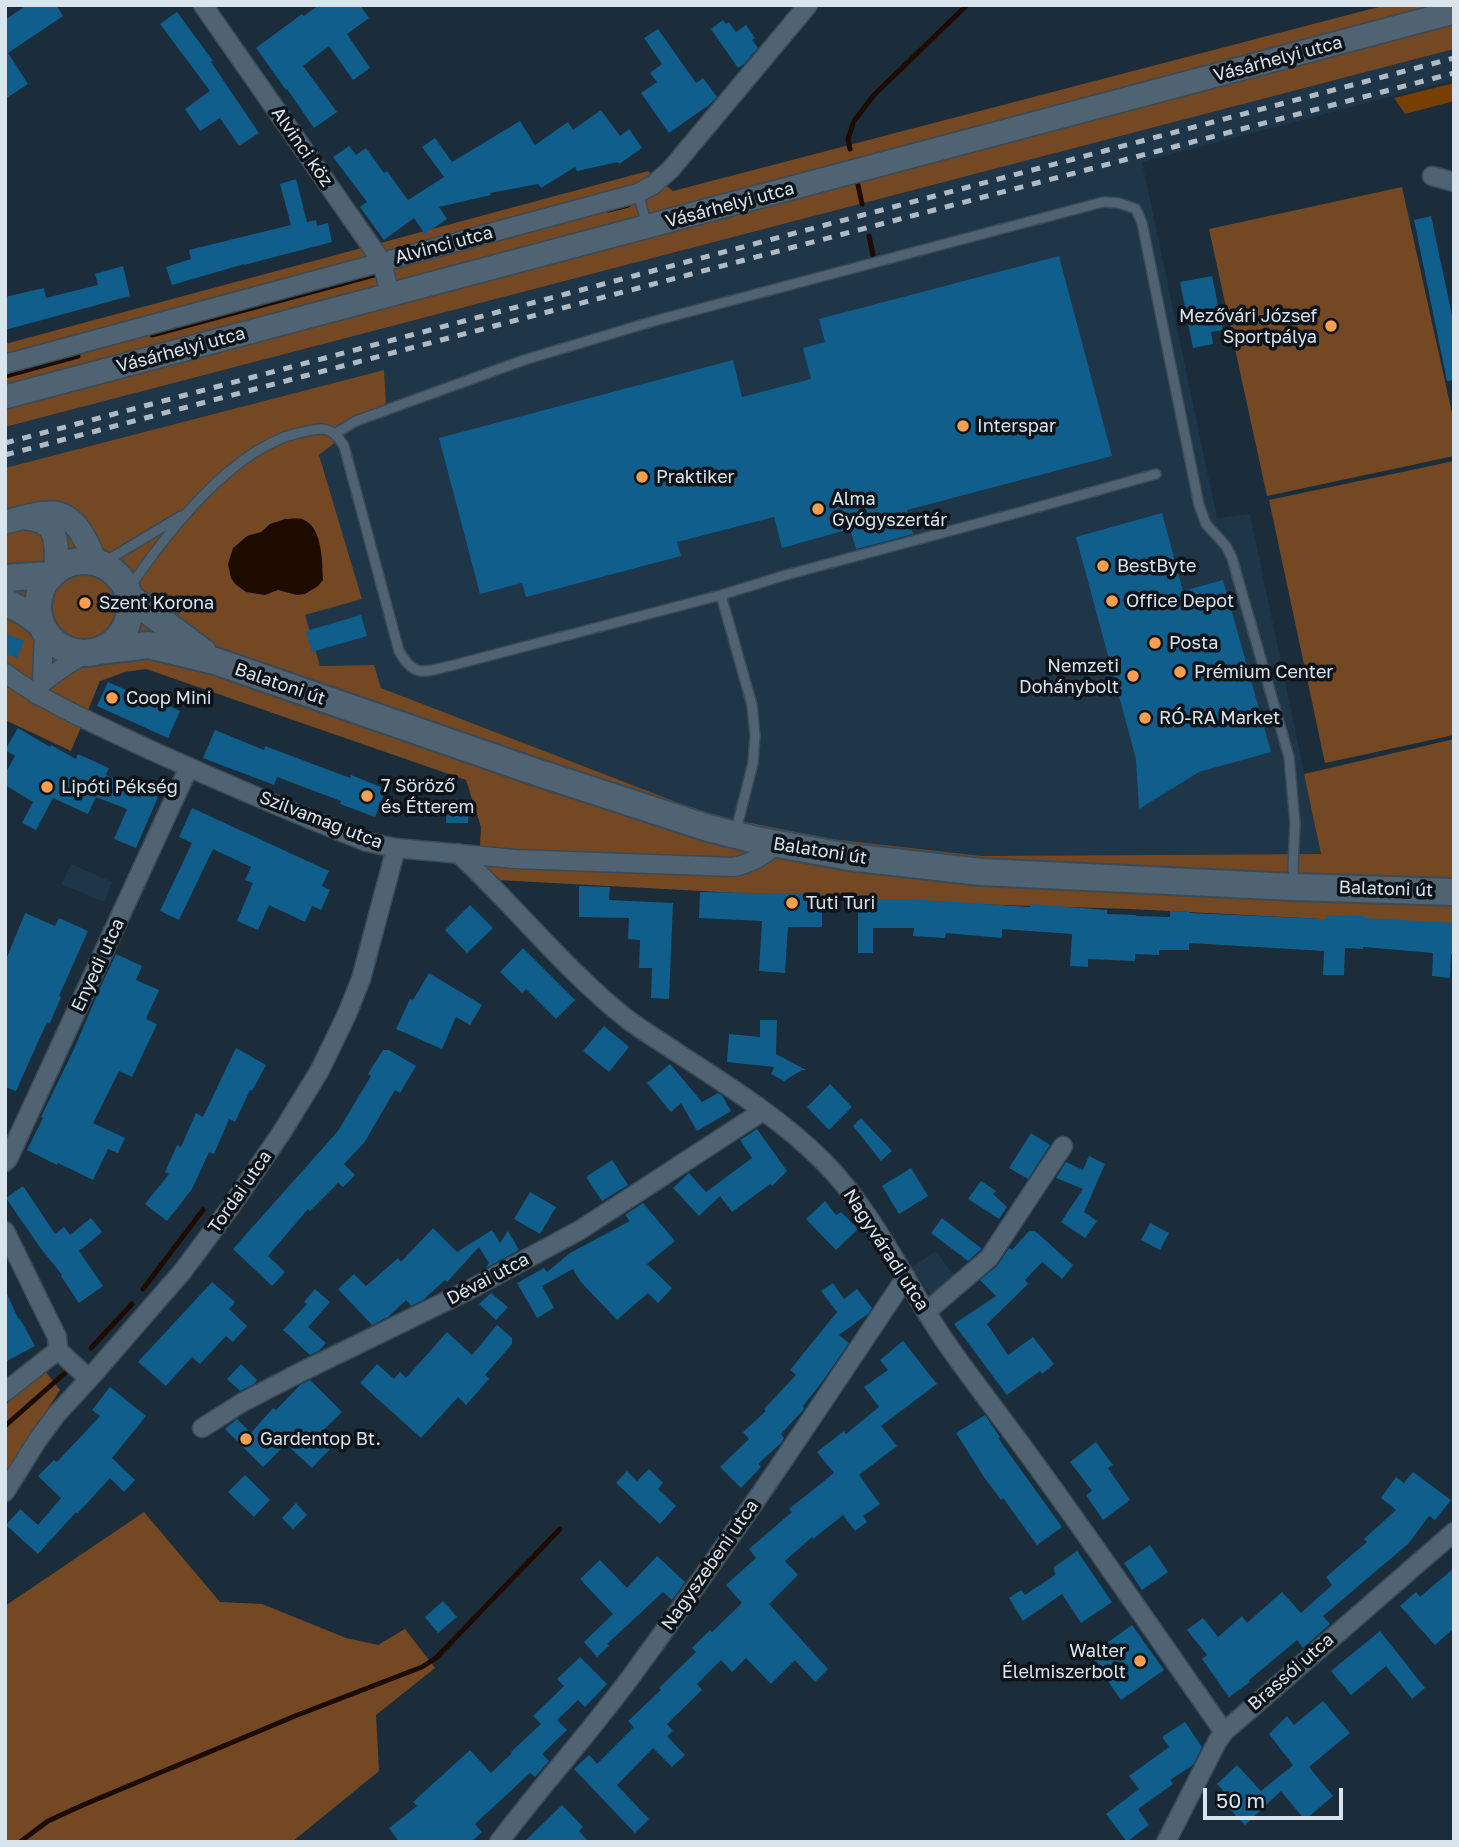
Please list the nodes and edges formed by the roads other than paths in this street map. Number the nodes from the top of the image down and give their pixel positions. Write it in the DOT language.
graph roads {
  1 [pos="203,5"];
  2 [pos="808,5"];
  3 [pos="1454,12"];
  4 [pos="1432,176"];
  5 [pos="1454,182"];
  6 [pos="638,193"];
  7 [pos="647,227"];
  8 [pos="382,262"];
  9 [pos="390,295"];
  10 [pos="5,364"];
  11 [pos="5,397"];
  12 [pos="336,433"];
  13 [pos="1156,474"];
  14 [pos="186,514"];
  15 [pos="16,520"];
  16 [pos="98,563"];
  17 [pos="53,572"];
  18 [pos="5,578"];
  19 [pos="129,594"];
  20 [pos="721,595"];
  21 [pos="5,602"];
  22 [pos="43,627"];
  23 [pos="92,652"];
  24 [pos="215,661"];
  25 [pos="5,673"];
  26 [pos="40,689"];
  27 [pos="189,768"];
  28 [pos="756,840"];
  29 [pos="407,844"];
  30 [pos="458,853"];
  31 [pos="1294,877"];
  32 [pos="1454,892"];
  33 [pos="763,1111"];
  34 [pos="1063,1146"];
  35 [pos="5,1162"];
  36 [pos="5,1231"];
  37 [pos="906,1277"];
  38 [pos="926,1312"];
  39 [pos="58,1350"];
  40 [pos="89,1380"];
  41 [pos="5,1392"];
  42 [pos="202,1428"];
  43 [pos="5,1492"];
  44 [pos="1454,1532"];
  45 [pos="1224,1731"];
  46 [pos="499,1842"];
  47 [pos="1166,1842"];
  1 -- 8 [label="street, Alvinci köz"];
  2 -- 6 [label="street, Alvinci utca"];
  3 -- 7 [label="street, Vásárhelyi utca"];
  4 -- 5 [label="street"];
  6 -- 7 [label="lane"];
  6 -- 8 [label="street, Alvinci utca"];
  7 -- 9 [label="street, Vásárhelyi utca"];
  8 -- 9 [label="street, Alvinci köz"];
  8 -- 10 [label="street, Alvinci utca"];
  9 -- 11 [label="street, Vásárhelyi utca"];
  12 -- 14 [label="lane"];
  12 -- 20 [label="lane"];
  12 -- 31 [label="lane"];
  13 -- 20 [label="lane"];
  14 -- 16 [label="lane"];
  14 -- 19 [label="lane"];
  15 -- 16 [label="street"];
  15 -- 17 [label="street"];
  16 -- 17 [label="main road"];
  16 -- 19 [label="main road"];
  17 -- 18 [label="main road"];
  17 -- 22 [label="main road"];
  19 -- 23 [label="main road"];
  19 -- 24 [label="main road, Balatoni út"];
  20 -- 28 [label="lane"];
  21 -- 22 [label="main road"];
  22 -- 23 [label="main road"];
  22 -- 26 [label="street"];
  23 -- 24 [label="main road, Balatoni út"];
  23 -- 26 [label="street"];
  24 -- 28 [label="main road, Balatoni út"];
  25 -- 26 [label="street, Szilvamag utca"];
  26 -- 27 [label="street, Szilvamag utca"];
  27 -- 29 [label="street, Szilvamag utca"];
  27 -- 35 [label="street, Enyedi utca"];
  28 -- 30 [label="street, Szilvamag utca"];
  28 -- 31 [label="main road, Balatoni út"];
  29 -- 30 [label="street, Szilvamag utca"];
  29 -- 40 [label="street, Tordai utca"];
  30 -- 33 [label="street, Nagyváradi utca"];
  31 -- 32 [label="main road, Balatoni út"];
  33 -- 37 [label="street, Nagyváradi utca"];
  33 -- 42 [label="street, Dévai utca"];
  34 -- 38 [label="street"];
  36 -- 39 [label="street"];
  37 -- 38 [label="street, Nagyváradi utca"];
  37 -- 46 [label="street, Nagyszebeni utca"];
  38 -- 45 [label="street, Nagyváradi utca"];
  39 -- 40 [label="street"];
  39 -- 41 [label="street"];
  40 -- 43 [label="street, Tordai utca"];
  44 -- 45 [label="street, Brassói utca"];
  45 -- 47 [label="street, Brassói utca"];
}
